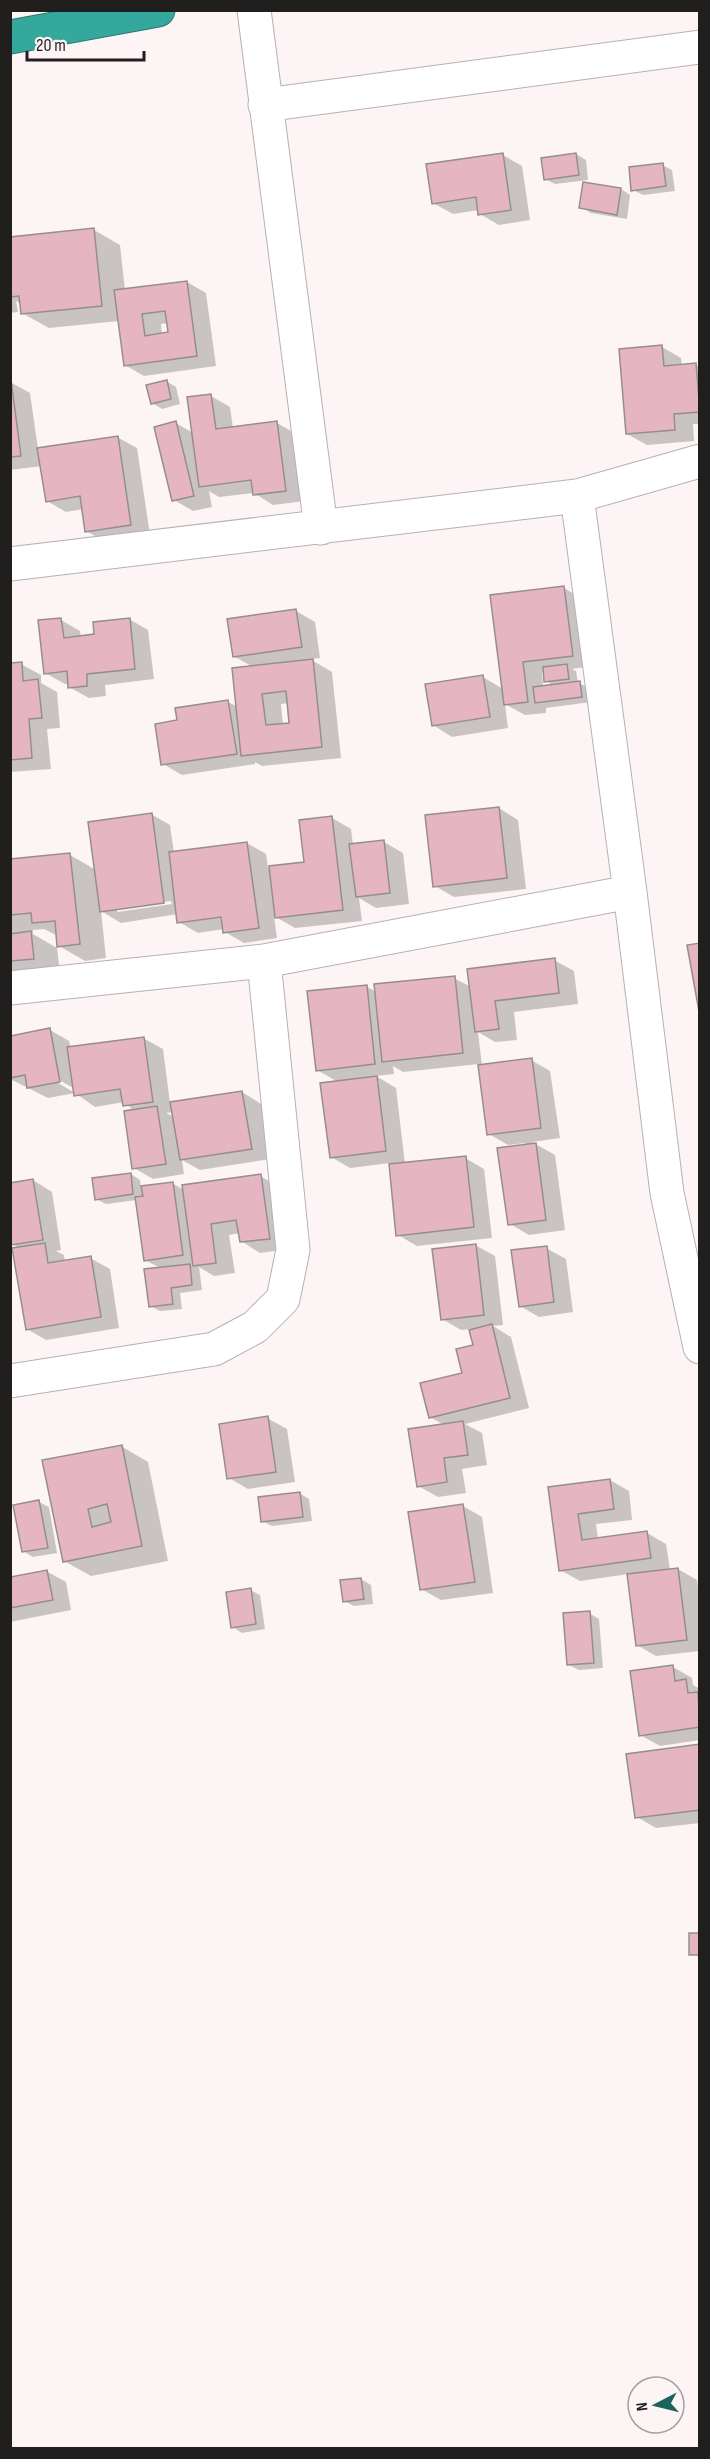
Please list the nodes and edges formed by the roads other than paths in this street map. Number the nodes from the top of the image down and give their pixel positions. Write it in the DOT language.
graph roads {
  1 [pos="158,10"];
  2 [pos="254,10"];
  3 [pos="10,38"];
  4 [pos="699,47"];
  5 [pos="265,105"];
  6 [pos="699,461"];
  7 [pos="577,496"];
  8 [pos="321,528"];
  9 [pos="10,564"];
  10 [pos="630,892"];
  11 [pos="264,961"];
  12 [pos="10,988"];
  13 [pos="699,1347"];
  14 [pos="10,1381"];
  1 -- 3 [label="highway"];
  2 -- 5 [label="street"];
  4 -- 5 [label="street"];
  5 -- 8 [label="street"];
  6 -- 7 [label="street"];
  7 -- 8 [label="street"];
  7 -- 10 [label="street"];
  8 -- 9 [label="street"];
  10 -- 11 [label="street"];
  10 -- 13 [label="street"];
  11 -- 12 [label="street"];
  11 -- 14 [label="street"];
}
